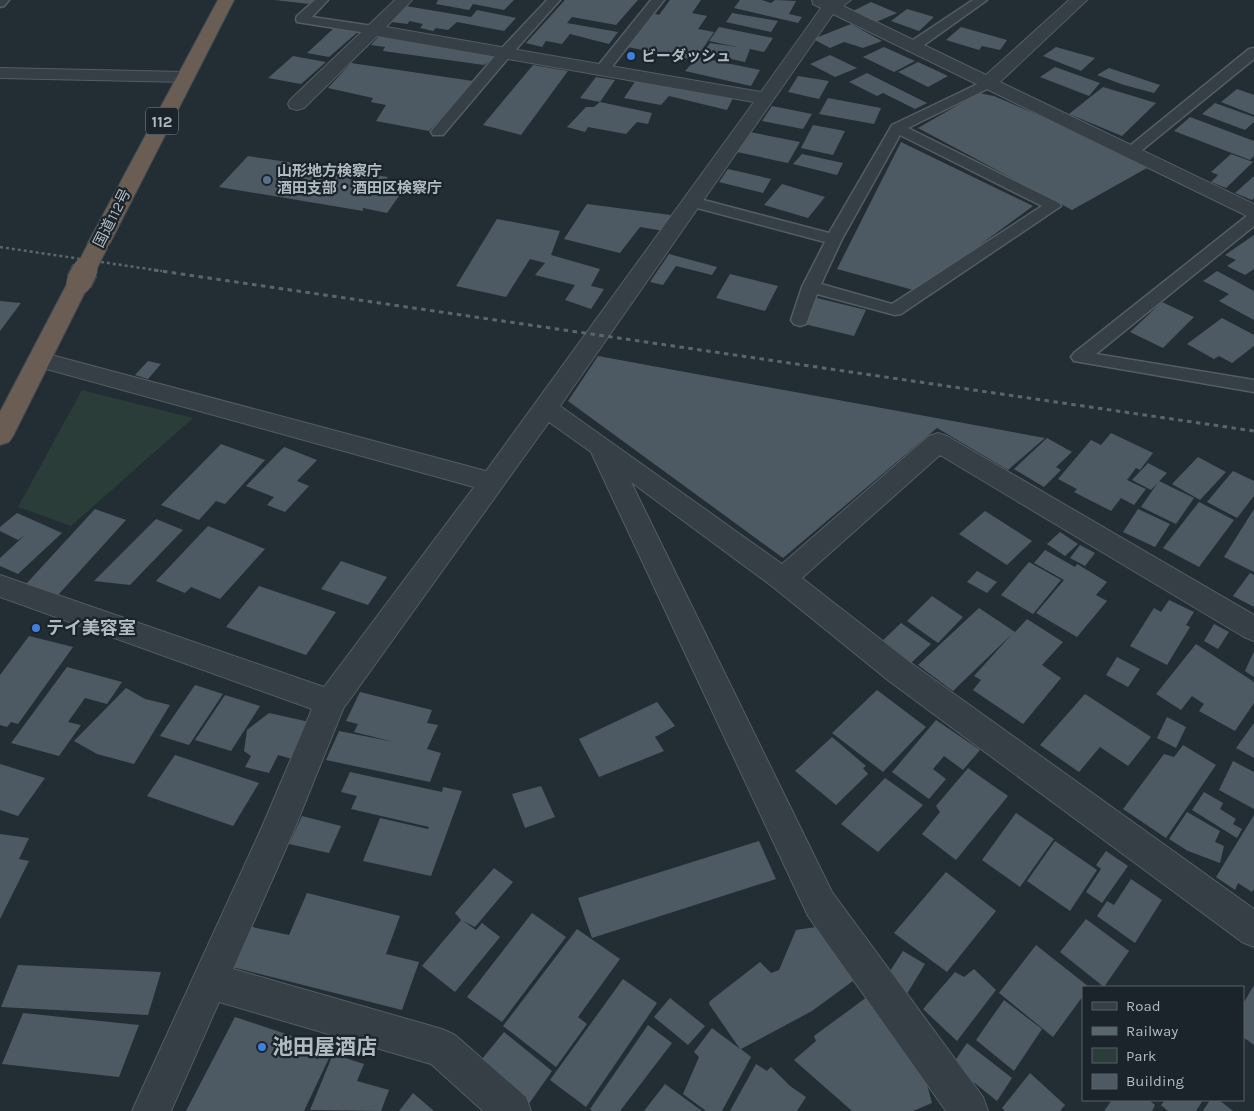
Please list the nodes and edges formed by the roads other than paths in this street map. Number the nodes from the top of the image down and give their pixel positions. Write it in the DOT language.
graph roads {
  1 [pos="3,0"];
  2 [pos="226,0"];
  3 [pos="322,0"];
  4 [pos="404,0"];
  5 [pos="554,0"];
  6 [pos="658,0"];
  7 [pos="981,0"];
  8 [pos="1079,0"];
  9 [pos="830,2"];
  10 [pos="0,3"];
  11 [pos="373,30"];
  12 [pos="912,47"];
  13 [pos="1254,52"];
  14 [pos="505,53"];
  15 [pos="602,70"];
  16 [pos="0,74"];
  17 [pos="185,76"];
  18 [pos="988,83"];
  19 [pos="764,98"];
  20 [pos="297,104"];
  21 [pos="897,128"];
  22 [pos="438,132"];
  23 [pos="1131,152"];
  24 [pos="692,202"];
  25 [pos="1254,212"];
  26 [pos="1254,218"];
  27 [pos="834,239"];
  28 [pos="811,287"];
  29 [pos="800,320"];
  30 [pos="40,360"];
  31 [pos="1254,386"];
  32 [pos="546,408"];
  33 [pos="0,436"];
  34 [pos="601,448"];
  35 [pos="491,482"];
  36 [pos="783,579"];
  37 [pos="0,586"];
  38 [pos="1254,629"];
  39 [pos="330,702"];
  40 [pos="1254,930"];
  41 [pos="210,981"];
  42 [pos="151,1111"];
  43 [pos="512,1111"];
  44 [pos="969,1111"];
  1 -- 10 [label="lane"];
  2 -- 17 [label="highway, 国道112号 / 112"];
  3 -- 11 [label="lane"];
  4 -- 11 [label="street"];
  5 -- 14 [label="lane"];
  6 -- 15 [label="lane"];
  7 -- 12 [label="lane"];
  8 -- 18 [label="street"];
  9 -- 12 [label="street"];
  9 -- 19 [label="street"];
  11 -- 14 [label="street"];
  11 -- 20 [label="street"];
  12 -- 18 [label="street"];
  13 -- 23 [label="lane"];
  14 -- 15 [label="street"];
  14 -- 22 [label="lane"];
  15 -- 19 [label="street"];
  16 -- 17 [label="street"];
  17 -- 30 [label="highway, 国道112号 / 112, bridge"];
  18 -- 21 [label="lane"];
  18 -- 23 [label="street"];
  19 -- 24 [label="street"];
  21 -- 27 [label="lane"];
  21 -- 28 [label="lane"];
  23 -- 25 [label="street"];
  24 -- 27 [label="lane"];
  24 -- 32 [label="street"];
  26 -- 31 [label="lane"];
  27 -- 28 [label="lane"];
  28 -- 29 [label="lane"];
  30 -- 33 [label="highway, 国道112号 / 112"];
  30 -- 35 [label="street"];
  32 -- 34 [label="street"];
  32 -- 35 [label="street"];
  34 -- 36 [label="street"];
  34 -- 44 [label="street"];
  35 -- 39 [label="street"];
  36 -- 38 [label="street"];
  36 -- 40 [label="street"];
  37 -- 39 [label="street"];
  39 -- 41 [label="street"];
  41 -- 42 [label="street"];
  41 -- 43 [label="street"];
}
